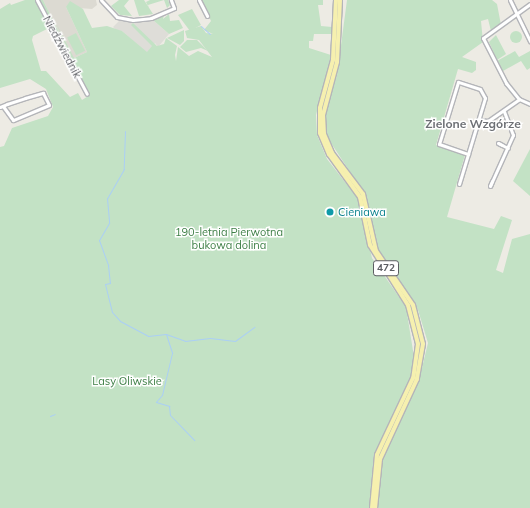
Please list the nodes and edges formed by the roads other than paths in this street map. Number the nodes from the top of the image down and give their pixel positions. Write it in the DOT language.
graph roads {
  1 [pos="37,0"];
  2 [pos="101,0"];
  3 [pos="170,0"];
  4 [pos="199,0"];
  5 [pos="336,0"];
  6 [pos="340,0"];
  7 [pos="510,0"];
  8 [pos="530,4"];
  9 [pos="207,16"];
  10 [pos="516,16"];
  11 [pos="530,41"];
  12 [pos="87,94"];
  13 [pos="519,99"];
  14 [pos="530,104"];
  15 [pos="2,106"];
  16 [pos="504,112"];
  17 [pos="478,120"];
  18 [pos="502,145"];
  19 [pos="508,148"];
  20 [pos="468,154"];
  21 [pos="492,181"];
  22 [pos="459,184"];
  23 [pos="374,504"];
  24 [pos="372,508"];
  1 -- 12 [label="street, Niedźwiednik"];
  2 -- 3 [label="street"];
  4 -- 9 [label="street"];
  5 -- 23 [label="main road, 472"];
  6 -- 23 [label="main road, 472"];
  7 -- 10 [label="street"];
  8 -- 10 [label="street"];
  10 -- 11 [label="street"];
  10 -- 13 [label="street"];
  13 -- 14 [label="street"];
  13 -- 16 [label="street"];
  15 -- 15 [label="street"];
  16 -- 17 [label="street"];
  16 -- 19 [label="street"];
  17 -- 20 [label="street"];
  17 -- 20 [label="street"];
  18 -- 19 [label="street"];
  19 -- 21 [label="street"];
  20 -- 22 [label="street"];
  23 -- 24 [label="main road, 472"];
}
